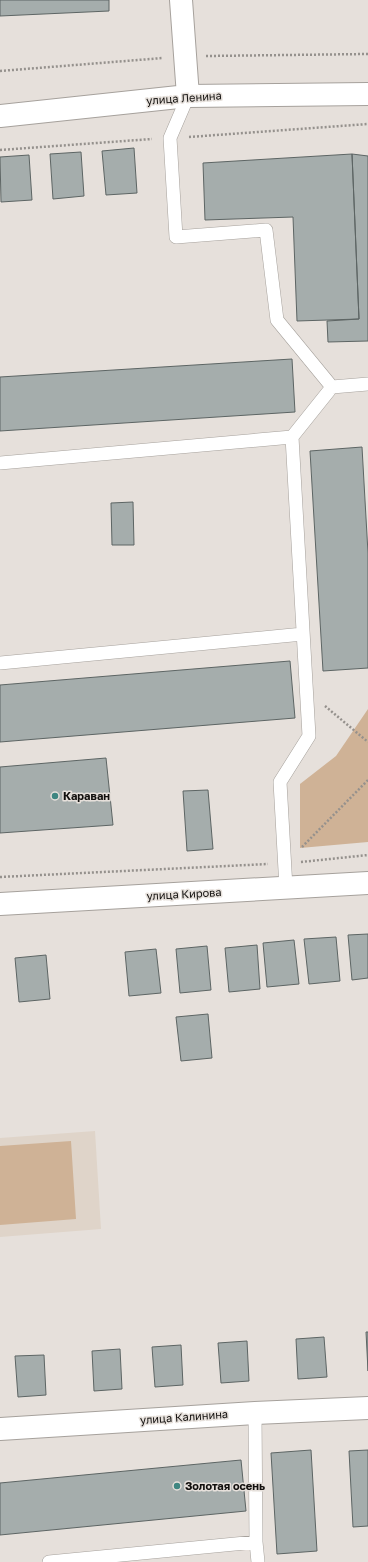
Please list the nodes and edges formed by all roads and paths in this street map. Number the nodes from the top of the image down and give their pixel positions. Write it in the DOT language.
graph roads {
  1 [pos="181,0"];
  2 [pos="368,94"];
  3 [pos="188,96"];
  4 [pos="0,116"];
  5 [pos="368,384"];
  6 [pos="332,387"];
  7 [pos="292,437"];
  8 [pos="0,463"];
  9 [pos="303,634"];
  10 [pos="0,663"];
  11 [pos="307,691"];
  12 [pos="368,742"];
  13 [pos="368,780"];
  14 [pos="368,855"];
  15 [pos="301,862"];
  16 [pos="285,863"];
  17 [pos="0,877"];
  18 [pos="368,883"];
  19 [pos="286,888"];
  20 [pos="0,904"];
  21 [pos="368,1408"];
  22 [pos="255,1413"];
  23 [pos="0,1429"];
  24 [pos="256,1542"];
  25 [pos="49,1562"];
  26 [pos="258,1562"];
  1 -- 3 [label="street"];
  2 -- 3 [label="street, улица Ленина"];
  3 -- 4 [label="street, улица Ленина"];
  3 -- 6 [label="lane"];
  5 -- 6 [label="lane"];
  6 -- 7 [label="lane"];
  7 -- 8 [label="lane"];
  7 -- 9 [label="lane"];
  9 -- 10 [label="lane"];
  9 -- 11 [label="lane"];
  11 -- 12 [label="path"];
  11 -- 16 [label="lane"];
  13 -- 16 [label="path"];
  14 -- 15 [label="path"];
  16 -- 17 [label="path"];
  16 -- 19 [label="lane"];
  18 -- 19 [label="street, улица Кирова"];
  19 -- 20 [label="street, улица Кирова"];
  21 -- 22 [label="street, улица Калинина"];
  22 -- 23 [label="street, улица Калинина"];
  22 -- 24 [label="lane"];
  24 -- 25 [label="lane"];
  24 -- 26 [label="lane"];
}
